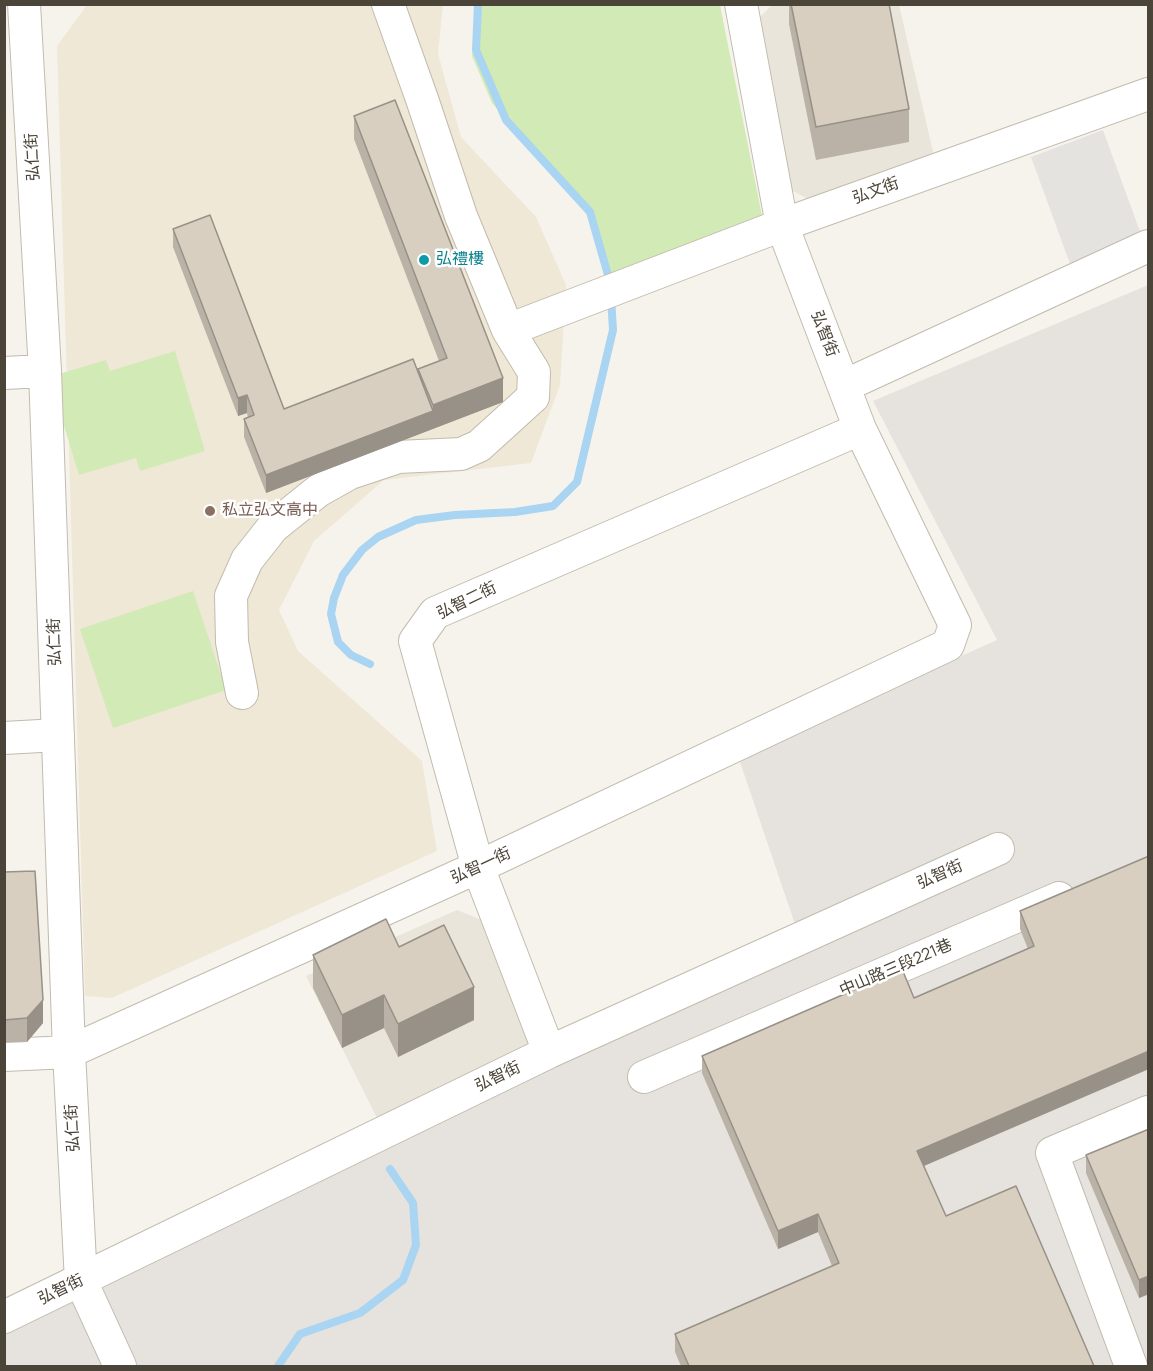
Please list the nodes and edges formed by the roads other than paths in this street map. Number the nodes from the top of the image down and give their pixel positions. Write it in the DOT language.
graph roads {
  1 [pos="24,4"];
  2 [pos="388,4"];
  3 [pos="741,4"];
  4 [pos="1149,94"];
  5 [pos="782,225"];
  6 [pos="1149,246"];
  7 [pos="508,330"];
  8 [pos="45,371"];
  9 [pos="4,373"];
  10 [pos="844,387"];
  11 [pos="860,429"];
  12 [pos="948,645"];
  13 [pos="243,693"];
  14 [pos="58,735"];
  15 [pos="4,738"];
  16 [pos="998,849"];
  17 [pos="478,867"];
  18 [pos="1083,888"];
  19 [pos="69,1052"];
  20 [pos="549,1052"];
  21 [pos="4,1055"];
  22 [pos="644,1077"];
  23 [pos="1149,1112"];
  24 [pos="81,1281"];
  25 [pos="4,1317"];
  26 [pos="120,1366"];
  27 [pos="1131,1366"];
  1 -- 8 [label="street, 弘仁街"];
  2 -- 7 [label="street"];
  3 -- 5 [label="street, 弘智街"];
  4 -- 5 [label="street, 弘文街"];
  5 -- 7 [label="street, 弘文街"];
  5 -- 10 [label="street, 弘智街"];
  6 -- 10 [label="street"];
  7 -- 13 [label="street"];
  8 -- 9 [label="street"];
  8 -- 14 [label="street, 弘仁街"];
  10 -- 11 [label="street, 弘智街"];
  11 -- 12 [label="street, 弘智街"];
  11 -- 17 [label="street, 弘智二街"];
  12 -- 17 [label="street, 弘智一街"];
  14 -- 15 [label="street"];
  14 -- 19 [label="street, 弘仁街"];
  16 -- 20 [label="street, 弘智街"];
  17 -- 19 [label="street, 弘智一街"];
  17 -- 20 [label="street, 弘智二街"];
  18 -- 22 [label="street, 中山路三段221巷"];
  19 -- 21 [label="street, 弘智一街"];
  19 -- 24 [label="street, 弘仁街"];
  20 -- 24 [label="street, 弘智街"];
  23 -- 27 [label="street"];
  24 -- 25 [label="street, 弘智街"];
  24 -- 26 [label="street"];
}
